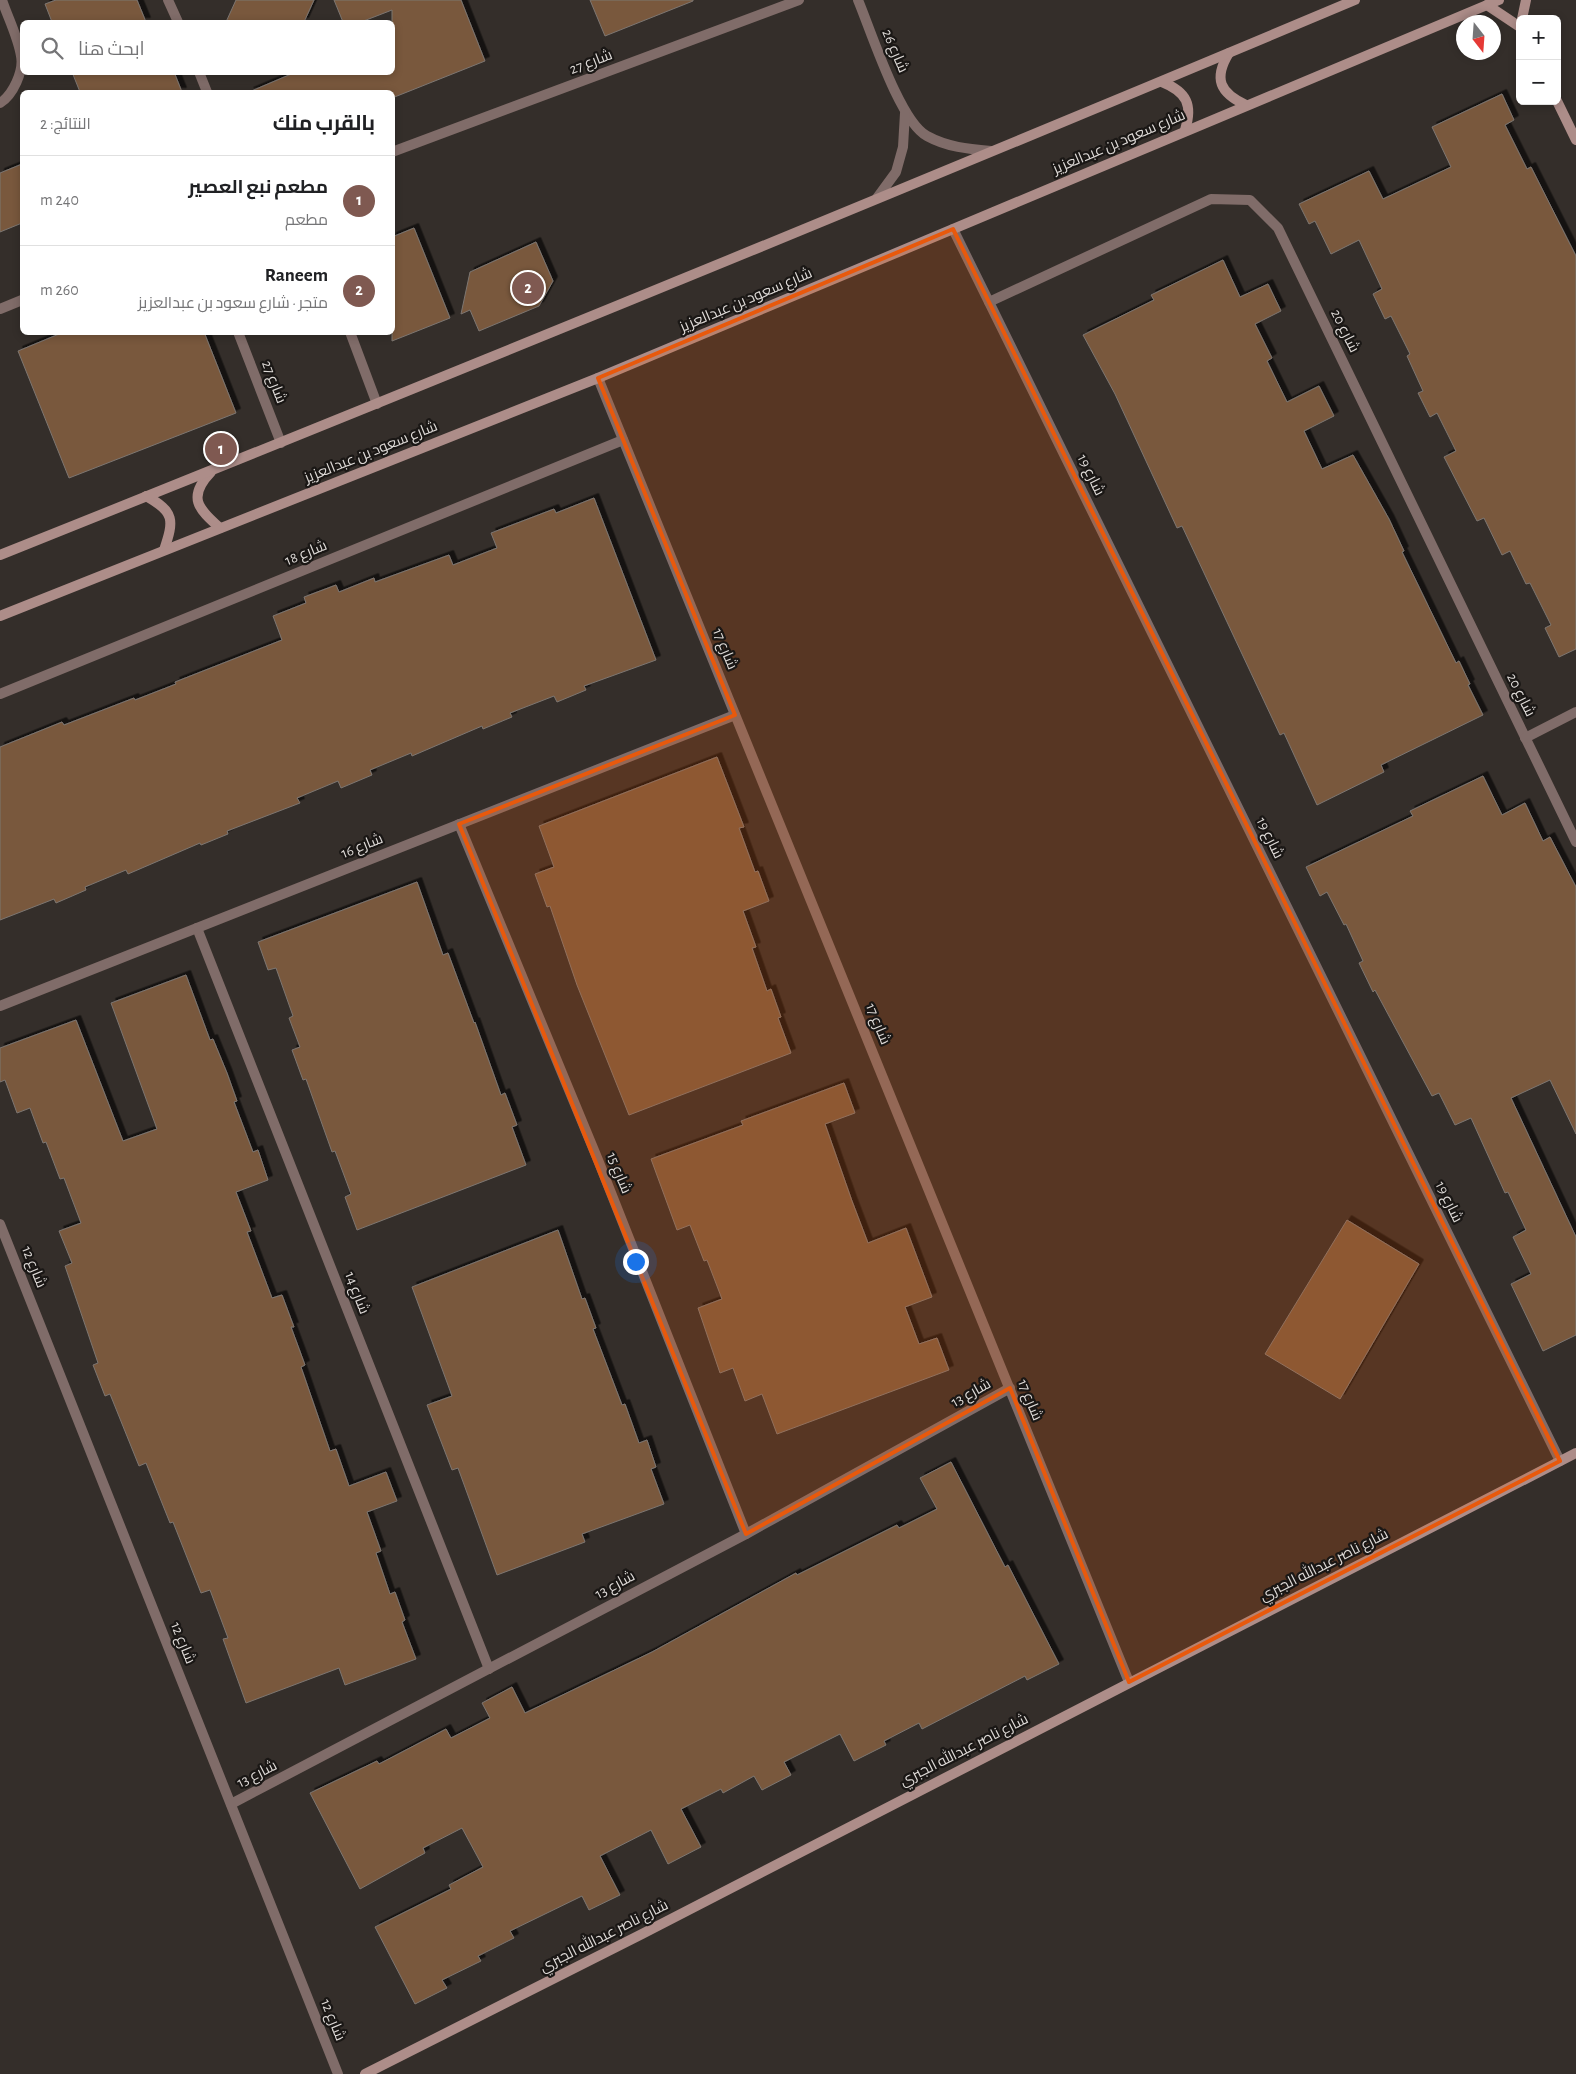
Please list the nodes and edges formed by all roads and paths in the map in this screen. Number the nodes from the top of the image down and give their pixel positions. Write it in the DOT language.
graph roads {
  1 [pos="2,0"];
  2 [pos="168,0"];
  3 [pos="799,0"];
  4 [pos="858,0"];
  5 [pos="1355,0"];
  6 [pos="1499,0"];
  7 [pos="1526,0"];
  8 [pos="1487,5"];
  9 [pos="1523,15"];
  10 [pos="177,20"];
  11 [pos="1516,24"];
  12 [pos="20,51"];
  13 [pos="1230,53"];
  14 [pos="20,67"];
  15 [pos="200,75"];
  16 [pos="1162,82"];
  17 [pos="206,90"];
  18 [pos="0,104"];
  19 [pos="1246,105"];
  20 [pos="1559,105"];
  21 [pos="905,113"];
  22 [pos="1186,130"];
  23 [pos="1576,140"];
  24 [pos="395,151"];
  25 [pos="991,151"];
  26 [pos="876,198"];
  27 [pos="953,229"];
  28 [pos="20,301"];
  29 [pos="989,302"];
  30 [pos="0,309"];
  31 [pos="239,335"];
  32 [pos="351,335"];
  33 [pos="598,378"];
  34 [pos="377,404"];
  35 [pos="623,440"];
  36 [pos="282,443"];
  37 [pos="213,470"];
  38 [pos="146,496"];
  39 [pos="220,528"];
  40 [pos="164,550"];
  41 [pos="0,555"];
  42 [pos="0,616"];
  43 [pos="0,694"];
  44 [pos="1576,712"];
  45 [pos="735,715"];
  46 [pos="1525,738"];
  47 [pos="460,824"];
  48 [pos="1576,842"];
  49 [pos="197,928"];
  50 [pos="0,1006"];
  51 [pos="0,1224"];
  52 [pos="1010,1388"];
  53 [pos="1576,1452"];
  54 [pos="1560,1461"];
  55 [pos="746,1534"];
  56 [pos="489,1668"];
  57 [pos="1130,1682"];
  58 [pos="231,1804"];
  59 [pos="338,2074"];
  60 [pos="365,2074"];
  1 -- 12 [label="street"];
  2 -- 10 [label="street"];
  3 -- 24 [label="street, شارع 27"];
  4 -- 21 [label="street, شارع 26"];
  5 -- 13 [label="main road"];
  6 -- 8 [label="main road, شارع سعود بن عبدالعزيز"];
  7 -- 9 [label="main road"];
  8 -- 11 [label="main road"];
  8 -- 19 [label="main road, شارع سعود بن عبدالعزيز"];
  13 -- 16 [label="main road"];
  13 -- 19 [label="main road"];
  14 -- 18 [label="street"];
  15 -- 17 [label="street"];
  16 -- 22 [label="main road"];
  16 -- 25 [label="main road"];
  19 -- 22 [label="main road, شارع سعود بن عبدالعزيز"];
  20 -- 23 [label="main road"];
  21 -- 25 [label="street, شارع 26"];
  21 -- 26 [label="street, شارع 26"];
  22 -- 27 [label="main road, شارع سعود بن عبدالعزيز"];
  25 -- 26 [label="main road"];
  26 -- 34 [label="main road"];
  27 -- 29 [label="street, شارع 19"];
  27 -- 33 [label="main road, شارع سعود بن عبدالعزيز"];
  28 -- 30 [label="street"];
  29 -- 46 [label="street, شارع 20"];
  29 -- 54 [label="street, شارع 19"];
  31 -- 36 [label="street, شارع 27"];
  32 -- 34 [label="street"];
  33 -- 35 [label="street, شارع 17"];
  33 -- 39 [label="main road, شارع سعود بن عبدالعزيز"];
  34 -- 36 [label="main road"];
  35 -- 43 [label="street, شارع 18"];
  35 -- 45 [label="street, شارع 17"];
  36 -- 37 [label="main road"];
  37 -- 38 [label="main road"];
  37 -- 39 [label="main road"];
  38 -- 40 [label="main road"];
  38 -- 41 [label="main road"];
  39 -- 40 [label="main road, شارع سعود بن عبدالعزيز"];
  40 -- 42 [label="main road, شارع سعود بن عبدالعزيز"];
  44 -- 46 [label="street, شارع 20"];
  45 -- 47 [label="street, شارع 16"];
  45 -- 52 [label="street, شارع 17"];
  46 -- 48 [label="street, شارع 20"];
  47 -- 49 [label="street, شارع 16"];
  47 -- 55 [label="street, شارع 15"];
  49 -- 50 [label="street, شارع 16"];
  49 -- 56 [label="street, شارع 14"];
  51 -- 58 [label="street, شارع 12"];
  52 -- 55 [label="street, شارع 13"];
  52 -- 57 [label="street, شارع 17"];
  53 -- 54 [label="main road, شارع ناصر عبدالله الجبري"];
  54 -- 57 [label="main road, شارع ناصر عبدالله الجبري"];
  55 -- 56 [label="street, شارع 13"];
  56 -- 58 [label="street, شارع 13"];
  57 -- 60 [label="main road, شارع ناصر عبدالله الجبري"];
  58 -- 59 [label="street, شارع 12"];
}
